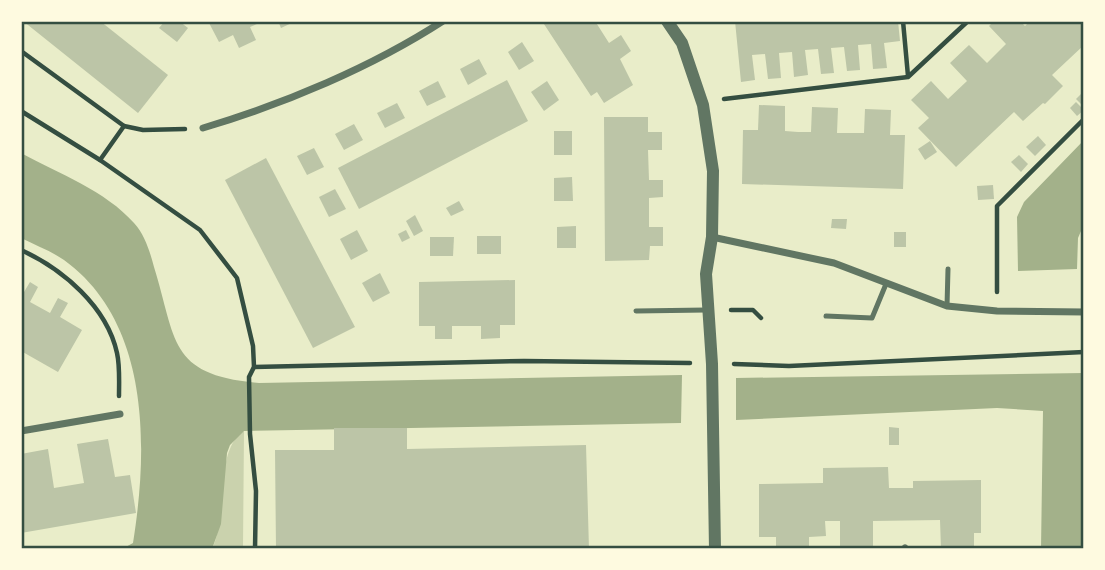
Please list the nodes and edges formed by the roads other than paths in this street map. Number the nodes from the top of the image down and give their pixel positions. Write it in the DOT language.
graph roads {
  1 [pos="443,21"];
  2 [pos="667,21"];
  3 [pos="203,128"];
  4 [pos="712,237"];
  5 [pos="948,269"];
  6 [pos="886,284"];
  7 [pos="947,306"];
  8 [pos="709,310"];
  9 [pos="636,311"];
  10 [pos="1084,312"];
  11 [pos="826,316"];
  12 [pos="120,414"];
  13 [pos="21,431"];
  14 [pos="715,549"];
  1 -- 3 [label="street"];
  2 -- 4 [label="street"];
  4 -- 6 [label="street"];
  4 -- 8 [label="street"];
  5 -- 7 [label="lane"];
  6 -- 7 [label="street"];
  6 -- 11 [label="lane"];
  7 -- 10 [label="street"];
  8 -- 9 [label="lane"];
  8 -- 14 [label="street"];
  12 -- 13 [label="street"];
}
